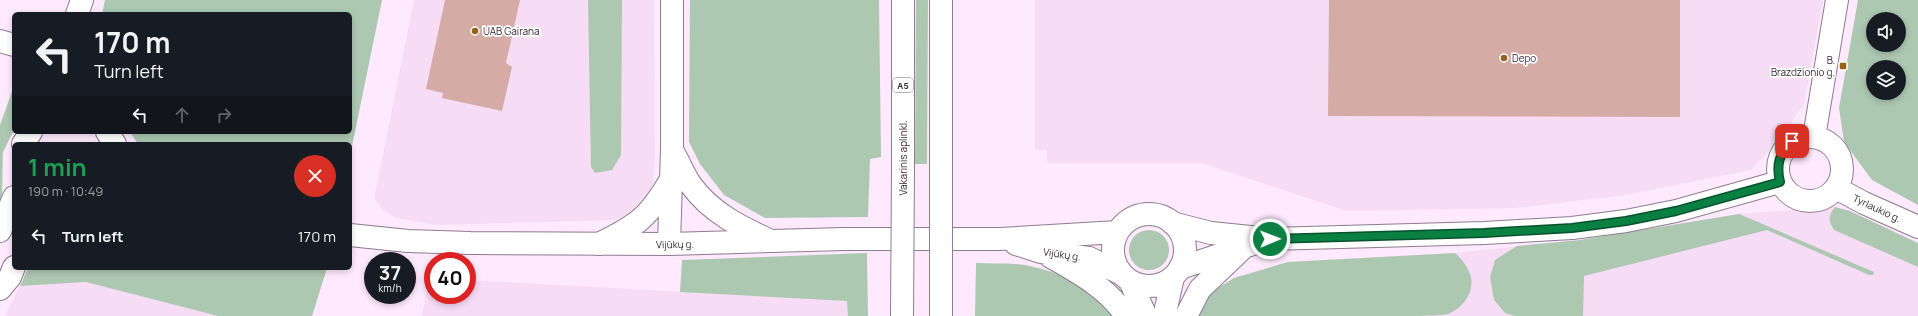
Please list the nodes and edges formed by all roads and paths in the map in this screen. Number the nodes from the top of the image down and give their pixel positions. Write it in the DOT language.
graph roads {
  1 [pos="82,0"];
  2 [pos="89,0"];
  3 [pos="672,0"];
  4 [pos="903,0"];
  5 [pos="942,0"];
  6 [pos="1837,0"];
  7 [pos="78,12"];
  8 [pos="91,12"];
  9 [pos="0,41"];
  10 [pos="12,44"];
  11 [pos="1814,137"];
  12 [pos="672,149"];
  13 [pos="672,178"];
  14 [pos="1780,182"];
  15 [pos="1836,188"];
  16 [pos="12,203"];
  17 [pos="1172,222"];
  18 [pos="1918,227"];
  19 [pos="0,231"];
  20 [pos="1118,232"];
  21 [pos="352,235"];
  22 [pos="1000,239"];
  23 [pos="1270,239"];
  24 [pos="771,241"];
  25 [pos="599,244"];
  26 [pos="669,244"];
  27 [pos="1246,245"];
  28 [pos="1041,252"];
  29 [pos="13,270"];
  30 [pos="1176,273"];
  31 [pos="1126,278"];
  32 [pos="0,289"];
  33 [pos="902,316"];
  34 [pos="941,316"];
  35 [pos="1126,316"];
  36 [pos="1146,316"];
  37 [pos="1166,316"];
  38 [pos="1186,316"];
  1 -- 7 [label="main road"];
  2 -- 8 [label="main road"];
  3 -- 12 [label="main road"];
  4 -- 33 [label="main road, Vakarinis aplinkl. / A5, bridge"];
  5 -- 34 [label="main road, bridge"];
  6 -- 11 [label="main road"];
  9 -- 10 [label="main road"];
  11 -- 14 [label="main road"];
  11 -- 15 [label="main road"];
  12 -- 13 [label="main road"];
  12 -- 24 [label="main road"];
  13 -- 25 [label="main road"];
  13 -- 26 [label="main road"];
  14 -- 15 [label="main road"];
  14 -- 23 [label="main road"];
  15 -- 18 [label="main road, Tyrlaukio g."];
  16 -- 19 [label="main road"];
  17 -- 20 [label="main road"];
  17 -- 23 [label="main road"];
  17 -- 30 [label="main road"];
  20 -- 22 [label="main road, Vijūkų g."];
  20 -- 31 [label="main road"];
  21 -- 25 [label="main road, Vijūkų g."];
  22 -- 24 [label="main road, Vijūkų g."];
  22 -- 28 [label="main road, Vijūkų g."];
  23 -- 27 [label="main road"];
  24 -- 26 [label="main road, Vijūkų g."];
  25 -- 26 [label="main road, Vijūkų g."];
  27 -- 30 [label="main road"];
  27 -- 38 [label="main road"];
  28 -- 31 [label="main road, Vijūkų g."];
  28 -- 35 [label="main road"];
  29 -- 32 [label="main road"];
  30 -- 31 [label="main road"];
  30 -- 37 [label="main road"];
  31 -- 36 [label="main road"];
}
